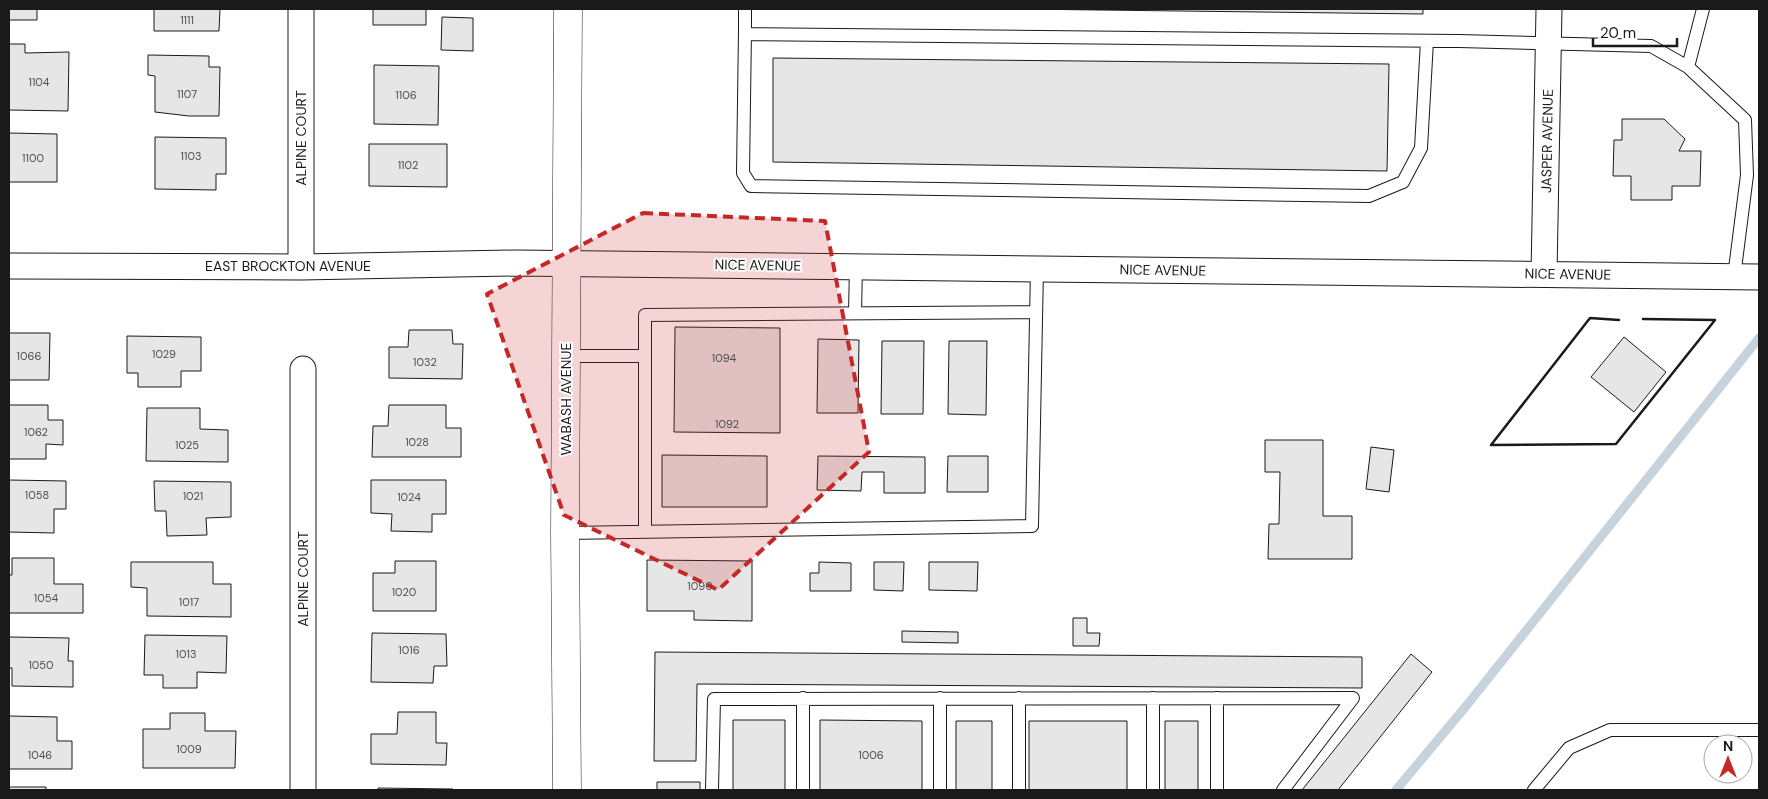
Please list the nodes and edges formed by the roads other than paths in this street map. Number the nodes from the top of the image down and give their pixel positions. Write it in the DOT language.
graph roads {
  1 [pos="302,9"];
  2 [pos="568,9"];
  3 [pos="745,9"];
  4 [pos="1549,9"];
  5 [pos="1703,9"];
  6 [pos="745,30"];
  7 [pos="1427,41"];
  8 [pos="1548,42"];
  9 [pos="1688,67"];
  10 [pos="1759,168"];
  11 [pos="1747,176"];
  12 [pos="567,263"];
  13 [pos="9,266"];
  14 [pos="856,266"];
  15 [pos="301,267"];
  16 [pos="1036,268"];
  17 [pos="1544,274"];
  18 [pos="1734,277"];
  19 [pos="1759,277"];
  20 [pos="1036,312"];
  21 [pos="855,314"];
  22 [pos="567,356"];
  23 [pos="645,356"];
  24 [pos="303,368"];
  25 [pos="645,532"];
  26 [pos="566,533"];
  27 [pos="803,698"];
  28 [pos="940,698"];
  29 [pos="1020,698"];
  30 [pos="1153,698"];
  31 [pos="1217,698"];
  32 [pos="1759,730"];
  33 [pos="303,790"];
  34 [pos="567,790"];
  35 [pos="712,790"];
  36 [pos="803,790"];
  37 [pos="940,790"];
  38 [pos="1020,790"];
  39 [pos="1153,790"];
  40 [pos="1217,790"];
  41 [pos="1284,790"];
  42 [pos="1534,790"];
  1 -- 15 [label="street, ALPINE COURT"];
  2 -- 12 [label="street, WABASH AVENUE"];
  3 -- 6 [label="lane"];
  4 -- 8 [label="street, JASPER AVENUE"];
  5 -- 9 [label="lane"];
  6 -- 7 [label="lane"];
  6 -- 7 [label="lane"];
  7 -- 8 [label="lane"];
  8 -- 9 [label="lane"];
  8 -- 17 [label="street, JASPER AVENUE"];
  9 -- 11 [label="lane"];
  10 -- 11 [label="lane"];
  11 -- 18 [label="lane"];
  12 -- 14 [label="street, NICE AVENUE"];
  12 -- 15 [label="street, EAST BROCKTON AVENUE"];
  12 -- 22 [label="street, WABASH AVENUE"];
  13 -- 15 [label="street, EAST BROCKTON AVENUE"];
  14 -- 16 [label="street, NICE AVENUE"];
  14 -- 21 [label="lane"];
  16 -- 17 [label="street, NICE AVENUE"];
  16 -- 20 [label="lane"];
  17 -- 18 [label="street, NICE AVENUE"];
  18 -- 19 [label="street, NICE AVENUE"];
  20 -- 21 [label="lane"];
  20 -- 25 [label="lane"];
  21 -- 23 [label="lane"];
  22 -- 23 [label="lane"];
  22 -- 26 [label="street, WABASH AVENUE"];
  23 -- 25 [label="lane"];
  24 -- 33 [label="street, ALPINE COURT"];
  25 -- 26 [label="lane"];
  26 -- 34 [label="street, WABASH AVENUE"];
  27 -- 28 [label="lane"];
  27 -- 35 [label="lane"];
  27 -- 36 [label="lane"];
  28 -- 29 [label="lane"];
  28 -- 37 [label="lane"];
  29 -- 30 [label="lane"];
  29 -- 38 [label="lane"];
  30 -- 31 [label="lane"];
  30 -- 39 [label="lane"];
  31 -- 40 [label="lane"];
  31 -- 41 [label="lane"];
  32 -- 42 [label="lane"];
}
